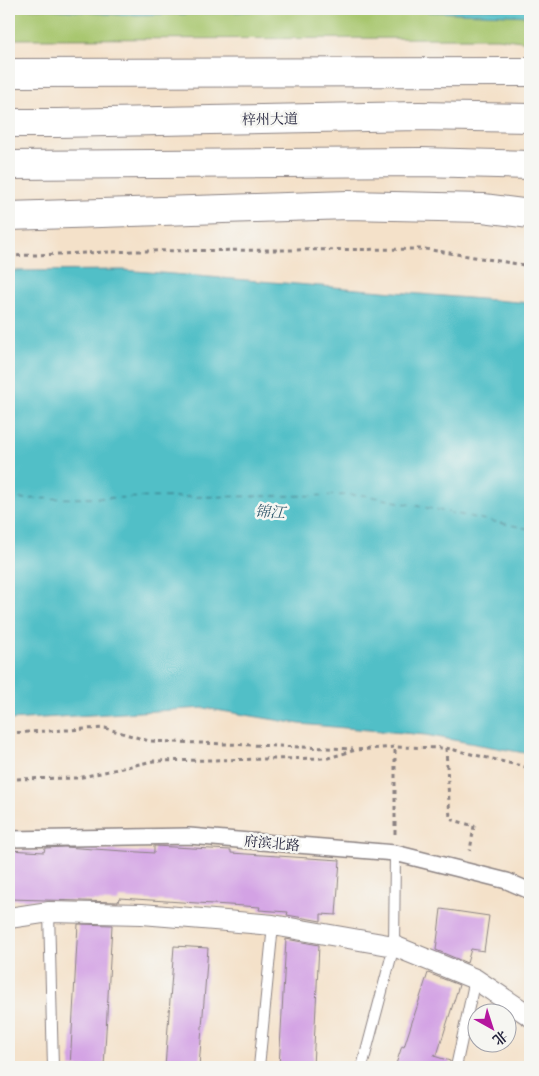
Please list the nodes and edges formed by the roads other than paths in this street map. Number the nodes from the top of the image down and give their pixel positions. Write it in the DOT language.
graph roads {
  1 [pos="530,72"];
  2 [pos="9,73"];
  3 [pos="9,106"];
  4 [pos="530,118"];
  5 [pos="9,123"];
  6 [pos="58,124"];
  7 [pos="530,165"];
  8 [pos="9,166"];
  9 [pos="530,214"];
  10 [pos="9,216"];
  11 [pos="9,839"];
  12 [pos="395,853"];
  13 [pos="530,891"];
  14 [pos="50,912"];
  15 [pos="9,918"];
  16 [pos="273,925"];
  17 [pos="394,946"];
  18 [pos="475,979"];
  19 [pos="530,1016"];
  20 [pos="53,1067"];
  21 [pos="259,1067"];
  22 [pos="362,1067"];
  23 [pos="456,1067"];
  1 -- 2 [label="main road"];
  3 -- 6 [label="main road"];
  4 -- 6 [label="main road, 梓州大道"];
  5 -- 6 [label="main road, 梓州大道"];
  7 -- 8 [label="main road"];
  9 -- 10 [label="main road"];
  11 -- 12 [label="street, 府滨北路"];
  12 -- 13 [label="street, 府滨北路"];
  12 -- 17 [label="lane"];
  14 -- 15 [label="street"];
  14 -- 16 [label="street"];
  14 -- 20 [label="lane"];
  16 -- 17 [label="street"];
  16 -- 21 [label="lane"];
  17 -- 18 [label="street"];
  17 -- 22 [label="lane"];
  18 -- 19 [label="street"];
  18 -- 23 [label="lane"];
}
